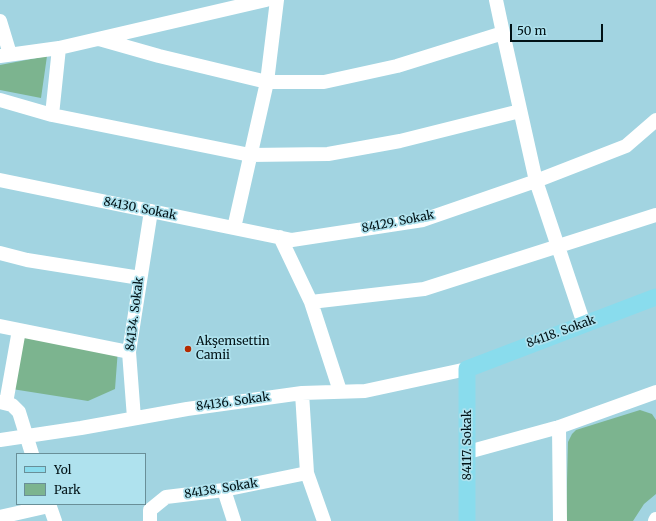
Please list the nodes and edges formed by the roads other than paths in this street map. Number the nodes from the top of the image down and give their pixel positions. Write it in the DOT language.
graph roads {
  1 [pos="266,0"];
  2 [pos="277,0"];
  3 [pos="496,0"];
  4 [pos="0,21"];
  5 [pos="503,33"];
  6 [pos="99,39"];
  7 [pos="59,48"];
  8 [pos="5,55"];
  9 [pos="267,82"];
  10 [pos="0,100"];
  11 [pos="520,111"];
  12 [pos="52,115"];
  13 [pos="656,120"];
  14 [pos="250,154"];
  15 [pos="0,180"];
  16 [pos="536,181"];
  17 [pos="151,211"];
  18 [pos="656,215"];
  19 [pos="234,228"];
  20 [pos="280,237"];
  21 [pos="558,245"];
  22 [pos="0,253"];
  23 [pos="140,278"];
  24 [pos="656,297"];
  25 [pos="311,302"];
  26 [pos="584,324"];
  27 [pos="0,326"];
  28 [pos="19,330"];
  29 [pos="129,352"];
  30 [pos="467,369"];
  31 [pos="340,391"];
  32 [pos="656,392"];
  33 [pos="302,393"];
  34 [pos="3,402"];
  35 [pos="134,418"];
  36 [pos="559,427"];
  37 [pos="26,437"];
  38 [pos="0,440"];
  39 [pos="468,452"];
  40 [pos="32,453"];
  41 [pos="307,474"];
  42 [pos="224,490"];
  43 [pos="49,505"];
  44 [pos="0,517"];
  45 [pos="55,521"];
  46 [pos="150,521"];
  47 [pos="234,521"];
  48 [pos="324,521"];
  49 [pos="467,521"];
  50 [pos="560,521"];
  1 -- 6 [label="street"];
  2 -- 9 [label="street"];
  3 -- 5 [label="street"];
  4 -- 8 [label="street"];
  5 -- 9 [label="street"];
  5 -- 11 [label="street"];
  6 -- 7 [label="street"];
  6 -- 9 [label="street"];
  7 -- 8 [label="street"];
  7 -- 12 [label="street"];
  9 -- 14 [label="street"];
  10 -- 12 [label="street"];
  11 -- 14 [label="street"];
  11 -- 16 [label="street"];
  12 -- 14 [label="street"];
  13 -- 16 [label="street, 84129. Sokak"];
  14 -- 19 [label="street"];
  15 -- 17 [label="street, 84130. Sokak"];
  16 -- 20 [label="street, 84129. Sokak"];
  16 -- 21 [label="street"];
  17 -- 19 [label="street, 84130. Sokak"];
  17 -- 23 [label="street, 84134. Sokak"];
  18 -- 21 [label="street"];
  19 -- 20 [label="street, 84130. Sokak"];
  20 -- 25 [label="street"];
  21 -- 25 [label="street"];
  21 -- 26 [label="street"];
  22 -- 23 [label="street"];
  23 -- 29 [label="street, 84134. Sokak"];
  24 -- 26 [label="main road, 84118. Sokak"];
  25 -- 31 [label="street"];
  26 -- 30 [label="main road, 84118. Sokak"];
  27 -- 28 [label="street"];
  28 -- 29 [label="street"];
  28 -- 34 [label="street"];
  29 -- 35 [label="street, 84134. Sokak"];
  30 -- 31 [label="street, 84136. Sokak"];
  30 -- 39 [label="main road, 84117. Sokak"];
  31 -- 33 [label="street, 84136. Sokak"];
  32 -- 36 [label="street"];
  33 -- 35 [label="street, 84136. Sokak"];
  33 -- 41 [label="street"];
  34 -- 37 [label="street"];
  35 -- 37 [label="street, 84136. Sokak"];
  36 -- 39 [label="street"];
  36 -- 50 [label="street"];
  37 -- 38 [label="street, 84136. Sokak"];
  37 -- 40 [label="street"];
  39 -- 49 [label="main road, 84117. Sokak"];
  41 -- 42 [label="street, 84138. Sokak"];
  41 -- 48 [label="street"];
  42 -- 46 [label="street, 84138. Sokak"];
  42 -- 47 [label="street"];
  43 -- 44 [label="street"];
  43 -- 45 [label="street"];
}
